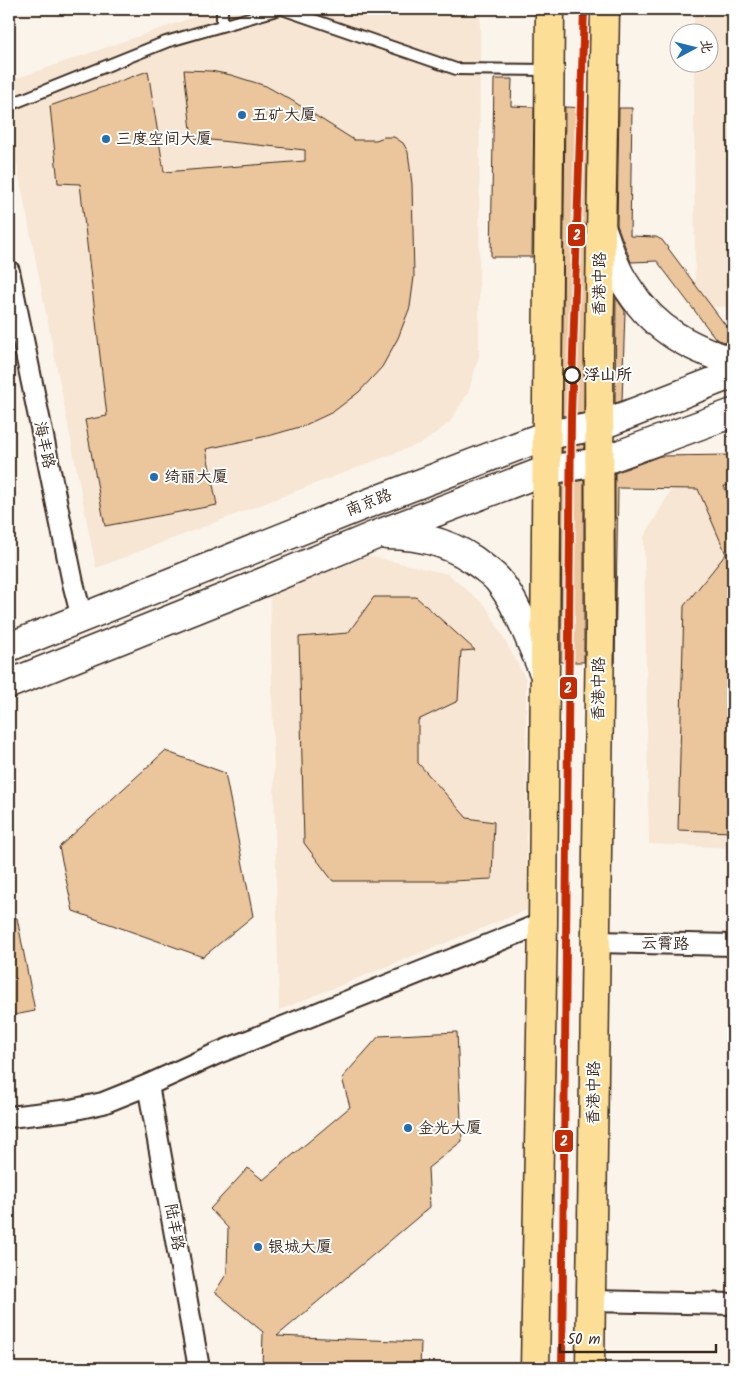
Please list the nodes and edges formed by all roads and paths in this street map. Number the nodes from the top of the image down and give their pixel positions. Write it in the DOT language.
graph roads {
  1 [pos="222,9"];
  2 [pos="281,9"];
  3 [pos="550,9"];
  4 [pos="605,9"];
  5 [pos="681,9"];
  6 [pos="681,14"];
  7 [pos="222,25"];
  8 [pos="550,70"];
  9 [pos="9,105"];
  10 [pos="601,226"];
  11 [pos="9,271"];
  12 [pos="733,362"];
  13 [pos="733,374"];
  14 [pos="733,413"];
  15 [pos="598,426"];
  16 [pos="547,435"];
  17 [pos="599,462"];
  18 [pos="547,470"];
  19 [pos="376,535"];
  20 [pos="82,618"];
  21 [pos="9,647"];
  22 [pos="544,673"];
  23 [pos="9,684"];
  24 [pos="543,923"];
  25 [pos="596,942"];
  26 [pos="733,945"];
  27 [pos="148,1085"];
  28 [pos="9,1117"];
  29 [pos="590,1301"];
  30 [pos="733,1304"];
  31 [pos="199,1368"];
  32 [pos="534,1368"];
  33 [pos="590,1368"];
  1 -- 7 [label="lane"];
  2 -- 7 [label="lane"];
  2 -- 8 [label="lane"];
  3 -- 8 [label="main road"];
  4 -- 10 [label="main road, 香港中路"];
  5 -- 6 [label="path"];
  7 -- 9 [label="lane"];
  8 -- 16 [label="main road"];
  10 -- 12 [label="main road"];
  10 -- 15 [label="main road, 香港中路"];
  11 -- 20 [label="street, 海丰路"];
  13 -- 15 [label="main road, 南京路"];
  14 -- 17 [label="main road, 南京路"];
  15 -- 16 [label="main road, 南京路"];
  15 -- 17 [label="main road, 香港中路"];
  16 -- 18 [label="main road"];
  16 -- 20 [label="main road, 南京路"];
  17 -- 18 [label="main road, 南京路"];
  17 -- 25 [label="main road, 香港中路"];
  18 -- 19 [label="main road, 南京路"];
  18 -- 22 [label="main road"];
  19 -- 22 [label="main road"];
  19 -- 23 [label="main road, 南京路"];
  20 -- 21 [label="main road, 南京路"];
  22 -- 24 [label="main road"];
  24 -- 27 [label="street"];
  24 -- 32 [label="main road"];
  25 -- 26 [label="street, 云霄路"];
  25 -- 29 [label="main road, 香港中路"];
  27 -- 28 [label="street"];
  27 -- 31 [label="street, 陆丰路"];
  29 -- 30 [label="street"];
  29 -- 33 [label="main road, 香港中路"];
}
